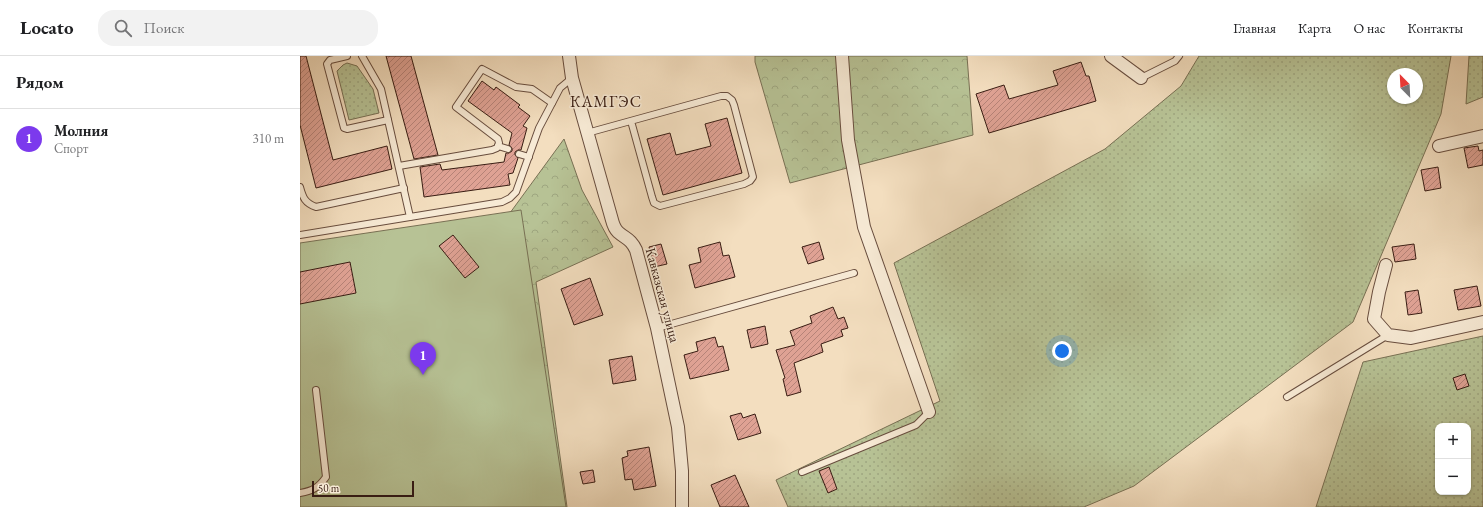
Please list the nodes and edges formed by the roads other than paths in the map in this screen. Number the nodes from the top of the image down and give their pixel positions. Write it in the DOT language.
graph roads {
  1 [pos="347,56"];
  2 [pos="362,56"];
  3 [pos="569,56"];
  4 [pos="842,56"];
  5 [pos="1111,56"];
  6 [pos="1179,56"];
  7 [pos="572,78"];
  8 [pos="1141,78"];
  9 [pos="552,103"];
  10 [pos="388,120"];
  11 [pos="631,121"];
  12 [pos="587,133"];
  13 [pos="1483,136"];
  14 [pos="498,146"];
  15 [pos="1438,146"];
  16 [pos="508,149"];
  17 [pos="519,154"];
  18 [pos="529,157"];
  19 [pos="399,166"];
  20 [pos="300,187"];
  21 [pos="404,188"];
  22 [pos="410,217"];
  23 [pos="300,235"];
  24 [pos="1386,265"];
  25 [pos="854,273"];
  26 [pos="1483,322"];
  27 [pos="657,328"];
  28 [pos="1388,335"];
  29 [pos="316,390"];
  30 [pos="1287,397"];
  31 [pos="929,412"];
  32 [pos="802,472"];
  33 [pos="300,493"];
  34 [pos="682,507"];
  1 -- 10 [label="lane"];
  2 -- 10 [label="lane"];
  3 -- 7 [label="street, Кавказская улица"];
  4 -- 31 [label="street"];
  5 -- 8 [label="street"];
  6 -- 8 [label="lane"];
  7 -- 9 [label="lane"];
  7 -- 12 [label="street, Кавказская улица"];
  9 -- 14 [label="lane"];
  9 -- 18 [label="lane"];
  10 -- 19 [label="lane"];
  11 -- 11 [label="lane"];
  11 -- 12 [label="lane"];
  12 -- 27 [label="street, Кавказская улица"];
  13 -- 15 [label="street"];
  14 -- 16 [label="lane"];
  14 -- 19 [label="lane"];
  17 -- 18 [label="lane"];
  18 -- 22 [label="lane"];
  19 -- 21 [label="lane"];
  20 -- 21 [label="lane"];
  21 -- 22 [label="lane"];
  22 -- 23 [label="lane"];
  24 -- 28 [label="street"];
  25 -- 27 [label="lane"];
  26 -- 28 [label="street"];
  27 -- 34 [label="street, Кавказская улица"];
  28 -- 30 [label="lane"];
  29 -- 33 [label="lane"];
  31 -- 32 [label="lane"];
}
